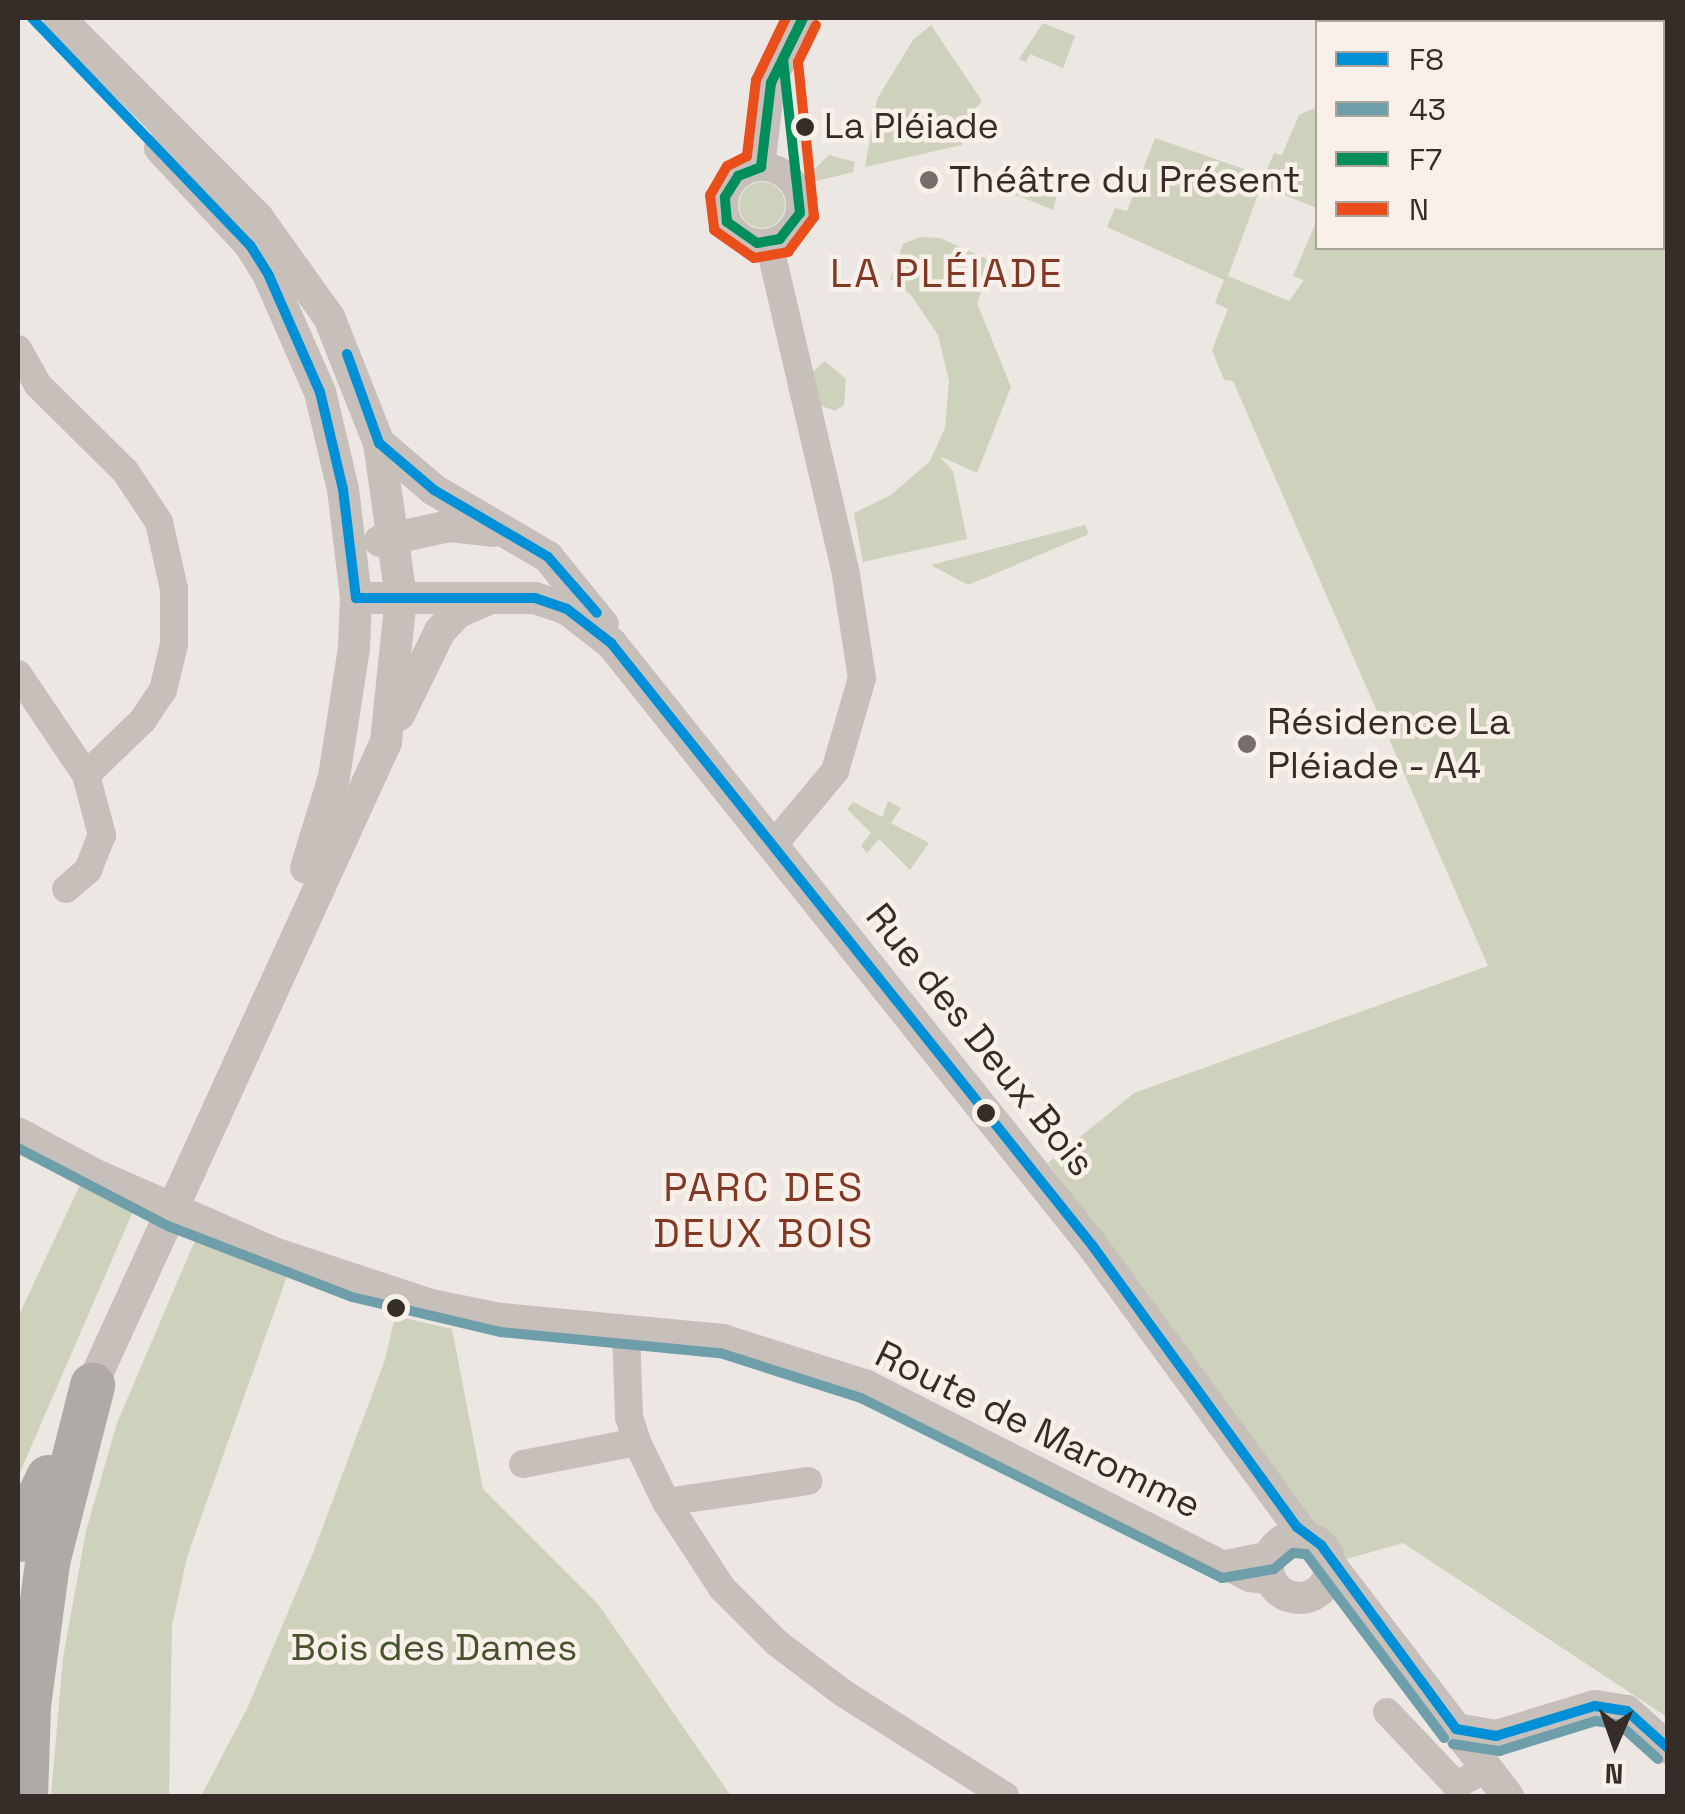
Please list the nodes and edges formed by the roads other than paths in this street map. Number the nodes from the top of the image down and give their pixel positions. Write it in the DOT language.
graph roads {
  1 [pos="803,18"];
  2 [pos="45,20"];
  3 [pos="760,167"];
  4 [pos="769,243"];
  5 [pos="18,350"];
  6 [pos="379,443"];
  7 [pos="506,532"];
  8 [pos="398,539"];
  9 [pos="350,543"];
  10 [pos="497,596"];
  11 [pos="401,597"];
  12 [pos="356,598"];
  13 [pos="611,643"];
  14 [pos="18,674"];
  15 [pos="386,742"];
  16 [pos="86,774"];
  17 [pos="775,843"];
  18 [pos="66,889"];
  19 [pos="234,1064"];
  20 [pos="18,1131"];
  21 [pos="626,1330"];
  22 [pos="92,1385"];
  23 [pos="637,1442"];
  24 [pos="523,1464"];
  25 [pos="808,1481"];
  26 [pos="666,1502"];
  27 [pos="18,1538"];
  28 [pos="1282,1554"];
  29 [pos="1329,1563"];
  30 [pos="1310,1595"];
  31 [pos="1395,1650"];
  32 [pos="1387,1712"];
  33 [pos="1456,1729"];
  34 [pos="1668,1748"];
  35 [pos="1486,1768"];
  36 [pos="26,1796"];
  37 [pos="1005,1796"];
  38 [pos="1508,1796"];
  1 -- 3 [label="street"];
  2 -- 6 [label="street"];
  2 -- 9 [label="street"];
  3 -- 4 [label="street"];
  3 -- 4 [label="street"];
  4 -- 17 [label="street"];
  5 -- 16 [label="street"];
  6 -- 7 [label="street, Rue des Deux Bois"];
  6 -- 8 [label="street"];
  7 -- 8 [label="street, Rue des Deux Bois"];
  7 -- 13 [label="street, Rue des Deux Bois"];
  8 -- 9 [label="street, Rue des Deux Bois"];
  8 -- 11 [label="street"];
  9 -- 12 [label="street"];
  10 -- 11 [label="street, Rue des Deux Bois"];
  10 -- 13 [label="street, Rue des Deux Bois"];
  10 -- 15 [label="street"];
  11 -- 12 [label="street, Rue des Deux Bois"];
  11 -- 15 [label="street"];
  12 -- 19 [label="street"];
  13 -- 17 [label="street, Rue des Deux Bois"];
  14 -- 16 [label="street"];
  15 -- 19 [label="street"];
  16 -- 18 [label="street"];
  17 -- 28 [label="street, Rue des Deux Bois"];
  19 -- 22 [label="street"];
  20 -- 21 [label="street, Route de Maromme, bridge"];
  21 -- 23 [label="street"];
  21 -- 28 [label="street, Route de Maromme"];
  22 -- 27 [label="highway"];
  22 -- 36 [label="highway"];
  23 -- 24 [label="street"];
  23 -- 26 [label="street"];
  25 -- 26 [label="street"];
  26 -- 37 [label="street"];
  28 -- 29 [label="street"];
  28 -- 30 [label="street"];
  29 -- 30 [label="street"];
  29 -- 31 [label="street"];
  30 -- 31 [label="street"];
  31 -- 33 [label="street"];
  32 -- 35 [label="street"];
  33 -- 34 [label="street"];
  33 -- 35 [label="street"];
  35 -- 38 [label="street"];
}
